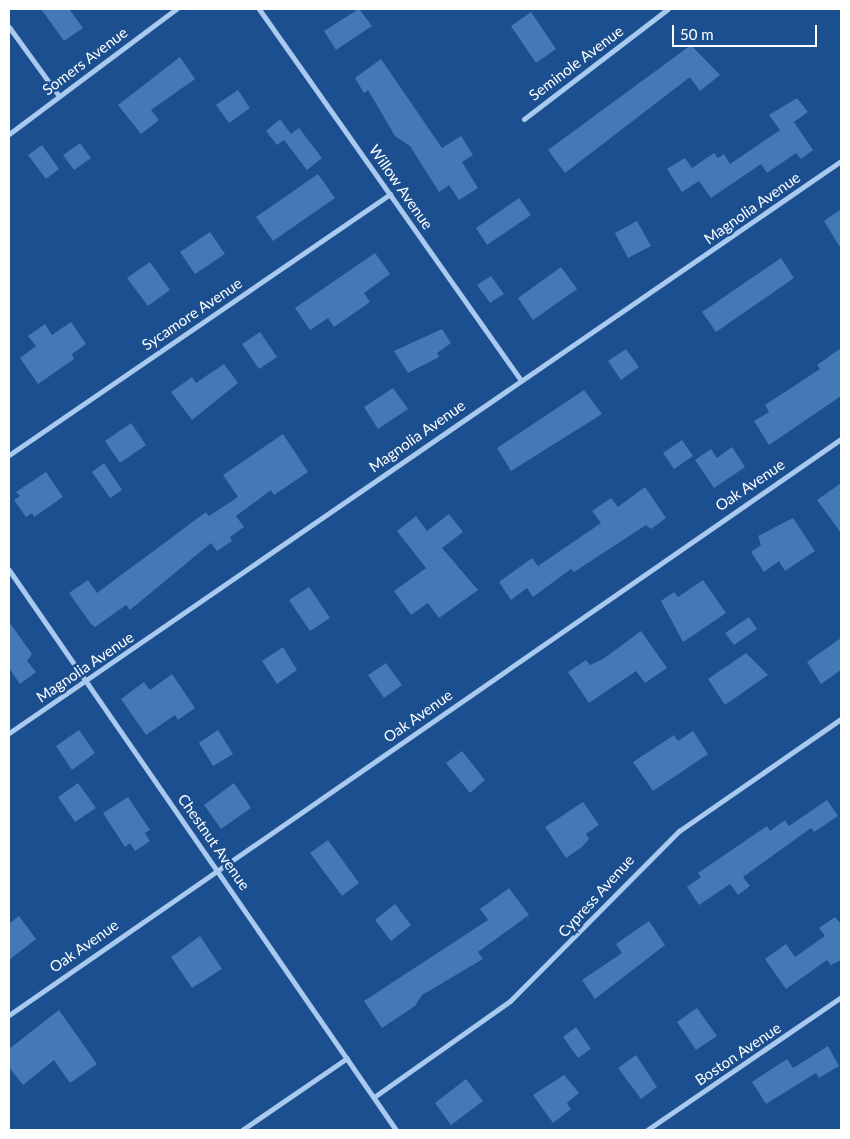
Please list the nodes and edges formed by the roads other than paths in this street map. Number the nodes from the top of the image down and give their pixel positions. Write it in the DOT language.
graph roads {
  1 [pos="176,9"];
  2 [pos="259,9"];
  3 [pos="668,9"];
  4 [pos="9,27"];
  5 [pos="59,96"];
  6 [pos="524,119"];
  7 [pos="9,134"];
  8 [pos="841,162"];
  9 [pos="390,194"];
  10 [pos="520,380"];
  11 [pos="841,439"];
  12 [pos="9,455"];
  13 [pos="9,570"];
  14 [pos="85,681"];
  15 [pos="841,719"];
  16 [pos="9,733"];
  17 [pos="217,869"];
  18 [pos="841,997"];
  19 [pos="9,1015"];
  20 [pos="347,1058"];
  21 [pos="374,1097"];
  22 [pos="242,1130"];
  23 [pos="396,1130"];
  24 [pos="647,1130"];
  1 -- 5 [label="street, Somers Avenue"];
  2 -- 9 [label="street, Willow Avenue"];
  3 -- 6 [label="street, Seminole Avenue"];
  4 -- 5 [label="street"];
  5 -- 7 [label="street, Somers Avenue"];
  8 -- 10 [label="street, Magnolia Avenue"];
  9 -- 10 [label="street, Willow Avenue"];
  9 -- 12 [label="street, Sycamore Avenue"];
  10 -- 14 [label="street, Magnolia Avenue"];
  11 -- 17 [label="street, Oak Avenue"];
  13 -- 14 [label="street, Chestnut Avenue"];
  14 -- 16 [label="street, Magnolia Avenue"];
  14 -- 17 [label="street, Chestnut Avenue"];
  15 -- 21 [label="street, Cypress Avenue"];
  17 -- 19 [label="street, Oak Avenue"];
  17 -- 20 [label="street, Chestnut Avenue"];
  18 -- 24 [label="street, Boston Avenue"];
  20 -- 21 [label="street, Chestnut Avenue"];
  20 -- 22 [label="street"];
  21 -- 23 [label="street, Chestnut Avenue"];
}
